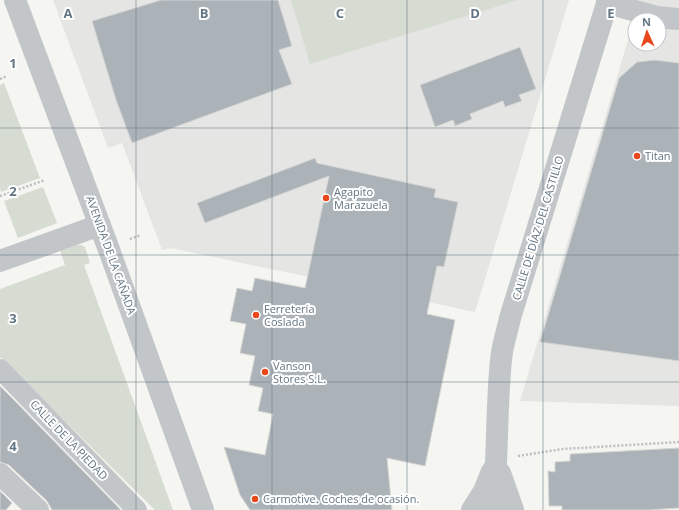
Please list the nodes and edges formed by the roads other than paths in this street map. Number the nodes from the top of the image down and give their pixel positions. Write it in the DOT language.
graph roads {
  1 [pos="16,0"];
  2 [pos="608,2"];
  3 [pos="679,19"];
  4 [pos="100,225"];
  5 [pos="0,261"];
  6 [pos="0,369"];
  7 [pos="496,460"];
  8 [pos="0,474"];
  9 [pos="38,510"];
  10 [pos="137,510"];
  11 [pos="203,510"];
  12 [pos="472,510"];
  13 [pos="494,510"];
  14 [pos="513,510"];
  1 -- 4 [label="street, AVENIDA DE LA CAÑADA"];
  2 -- 3 [label="street"];
  2 -- 7 [label="street, CALLE DE DÍAZ DEL CASTILLO"];
  4 -- 5 [label="street"];
  4 -- 11 [label="street, AVENIDA DE LA CAÑADA"];
  6 -- 10 [label="street, CALLE DE LA PIEDAD"];
  7 -- 12 [label="street, CALLE DE DÍAZ DEL CASTILLO"];
  7 -- 13 [label="street, CALLE DE DÍAZ DEL CASTILLO"];
  7 -- 14 [label="street, CALLE DE DÍAZ DEL CASTILLO"];
  8 -- 9 [label="street"];
}
